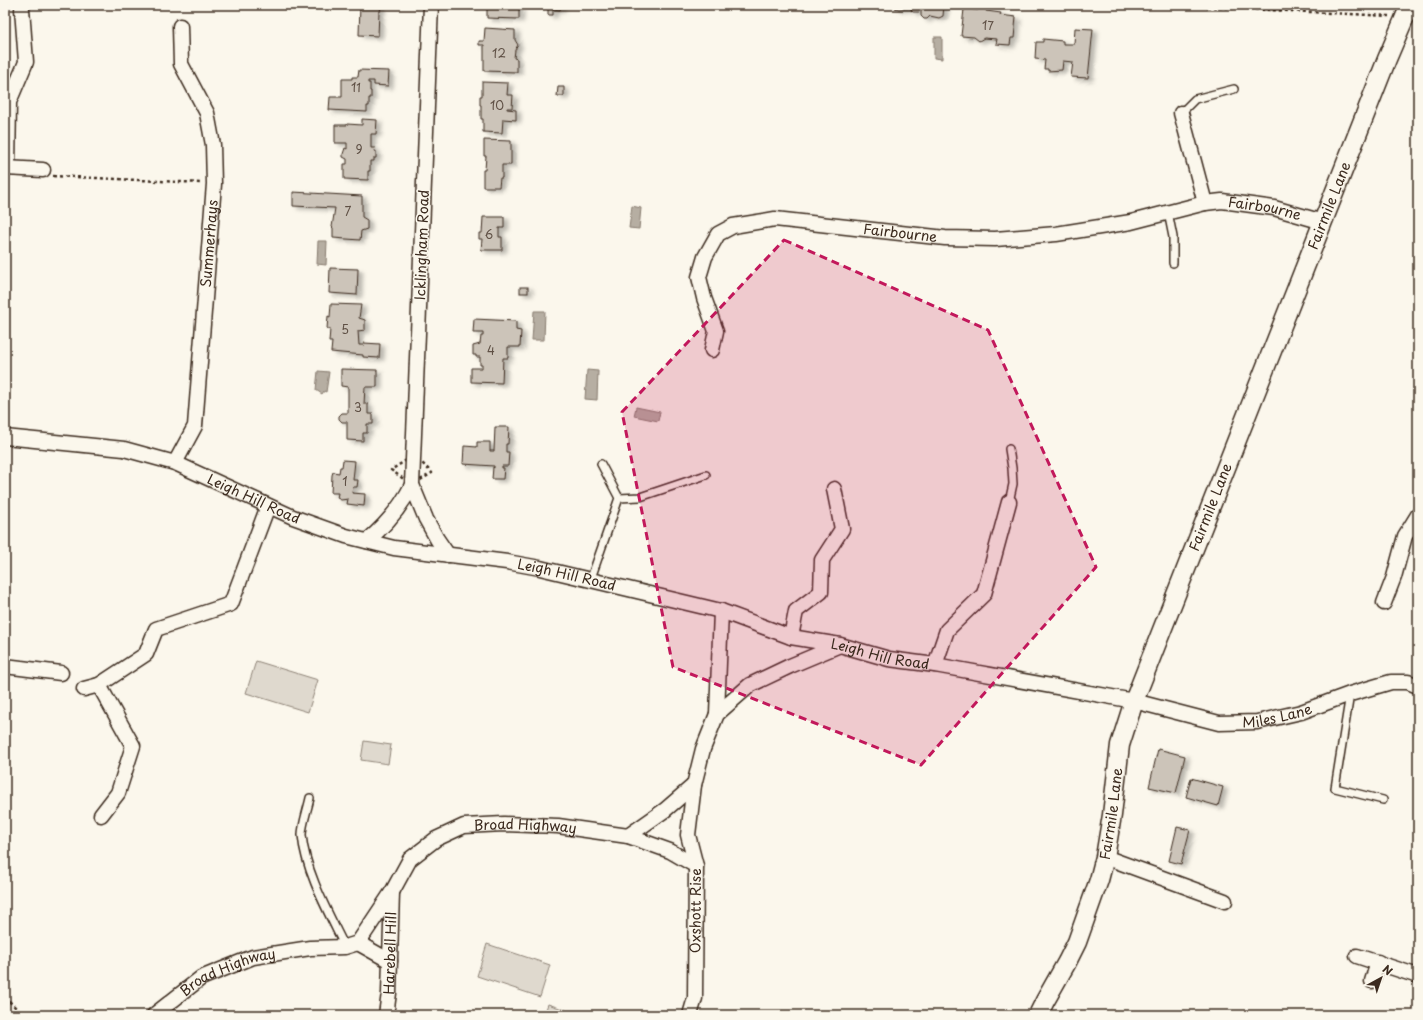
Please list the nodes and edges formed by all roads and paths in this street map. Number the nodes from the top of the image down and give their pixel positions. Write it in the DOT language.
graph roads {
  1 [pos="431,5"];
  2 [pos="1171,5"];
  3 [pos="22,9"];
  4 [pos="1410,12"];
  5 [pos="180,26"];
  6 [pos="1234,89"];
  7 [pos="1181,113"];
  8 [pos="6,168"];
  9 [pos="43,170"];
  10 [pos="214,184"];
  11 [pos="1205,203"];
  12 [pos="1168,212"];
  13 [pos="1323,222"];
  14 [pos="1173,263"];
  15 [pos="712,350"];
  16 [pos="5,437"];
  17 [pos="1009,449"];
  18 [pos="175,463"];
  19 [pos="601,464"];
  20 [pos="706,475"];
  21 [pos="412,485"];
  22 [pos="834,489"];
  23 [pos="619,498"];
  24 [pos="1009,502"];
  25 [pos="268,506"];
  26 [pos="1418,515"];
  27 [pos="367,541"];
  28 [pos="448,555"];
  29 [pos="590,581"];
  30 [pos="1384,602"];
  31 [pos="721,611"];
  32 [pos="791,638"];
  33 [pos="840,645"];
  34 [pos="934,665"];
  35 [pos="5,666"];
  36 [pos="61,673"];
  37 [pos="99,685"];
  38 [pos="1418,686"];
  39 [pos="84,689"];
  40 [pos="1350,694"];
  41 [pos="1134,701"];
  42 [pos="717,714"];
  43 [pos="694,786"];
  44 [pos="310,798"];
  45 [pos="1383,800"];
  46 [pos="101,815"];
  47 [pos="628,836"];
  48 [pos="1105,857"];
  49 [pos="696,866"];
  50 [pos="392,892"];
  51 [pos="1225,901"];
  52 [pos="352,945"];
  53 [pos="1357,956"];
  54 [pos="390,961"];
  55 [pos="1378,962"];
  56 [pos="1418,976"];
  57 [pos="1372,981"];
  58 [pos="5,997"];
  59 [pos="23,1015"];
  60 [pos="154,1015"];
  61 [pos="386,1015"];
  62 [pos="690,1015"];
  63 [pos="1038,1015"];
  1 -- 21 [label="street, Icklingham Road"];
  2 -- 4 [label="path"];
  3 -- 8 [label="street"];
  4 -- 13 [label="street, Fairmile Lane"];
  5 -- 10 [label="street, Summerhays"];
  6 -- 7 [label="lane"];
  7 -- 11 [label="street"];
  8 -- 9 [label="street"];
  9 -- 10 [label="path"];
  10 -- 18 [label="street, Summerhays"];
  11 -- 12 [label="street, Fairbourne"];
  11 -- 13 [label="street, Fairbourne"];
  12 -- 14 [label="lane"];
  12 -- 15 [label="street, Fairbourne"];
  13 -- 41 [label="street, Fairmile Lane"];
  16 -- 18 [label="street, Leigh Hill Road"];
  17 -- 24 [label="lane"];
  18 -- 25 [label="street, Leigh Hill Road"];
  19 -- 23 [label="lane"];
  20 -- 23 [label="lane"];
  21 -- 27 [label="street, Icklingham Road"];
  21 -- 28 [label="street, Icklingham Road"];
  22 -- 32 [label="street"];
  23 -- 29 [label="lane"];
  24 -- 34 [label="street"];
  25 -- 27 [label="street, Leigh Hill Road"];
  25 -- 37 [label="street"];
  26 -- 30 [label="street"];
  27 -- 28 [label="street, Leigh Hill Road"];
  28 -- 29 [label="street, Leigh Hill Road"];
  29 -- 31 [label="street, Leigh Hill Road"];
  31 -- 32 [label="street, Leigh Hill Road"];
  31 -- 42 [label="street, Oxshott Rise"];
  32 -- 33 [label="street, Leigh Hill Road"];
  33 -- 34 [label="street, Leigh Hill Road"];
  33 -- 42 [label="street, Oxshott Rise"];
  34 -- 41 [label="street, Leigh Hill Road"];
  35 -- 36 [label="street"];
  37 -- 39 [label="street"];
  37 -- 46 [label="street"];
  38 -- 40 [label="street, Miles Lane"];
  40 -- 41 [label="street, Miles Lane"];
  40 -- 45 [label="lane"];
  41 -- 48 [label="street, Fairmile Lane"];
  42 -- 43 [label="street, Oxshott Rise"];
  43 -- 47 [label="street"];
  43 -- 49 [label="street, Oxshott Rise"];
  44 -- 52 [label="lane"];
  47 -- 49 [label="street, Broad Highway"];
  47 -- 50 [label="street, Broad Highway"];
  48 -- 51 [label="street"];
  48 -- 63 [label="street, Fairmile Lane"];
  49 -- 62 [label="street, Oxshott Rise"];
  50 -- 52 [label="street, Broad Highway"];
  50 -- 54 [label="street, Harebell Hill"];
  52 -- 54 [label="street"];
  52 -- 60 [label="street, Broad Highway"];
  53 -- 55 [label="street"];
  54 -- 61 [label="street, Harebell Hill"];
  55 -- 56 [label="street"];
  55 -- 57 [label="street"];
  58 -- 59 [label="path"];
}
